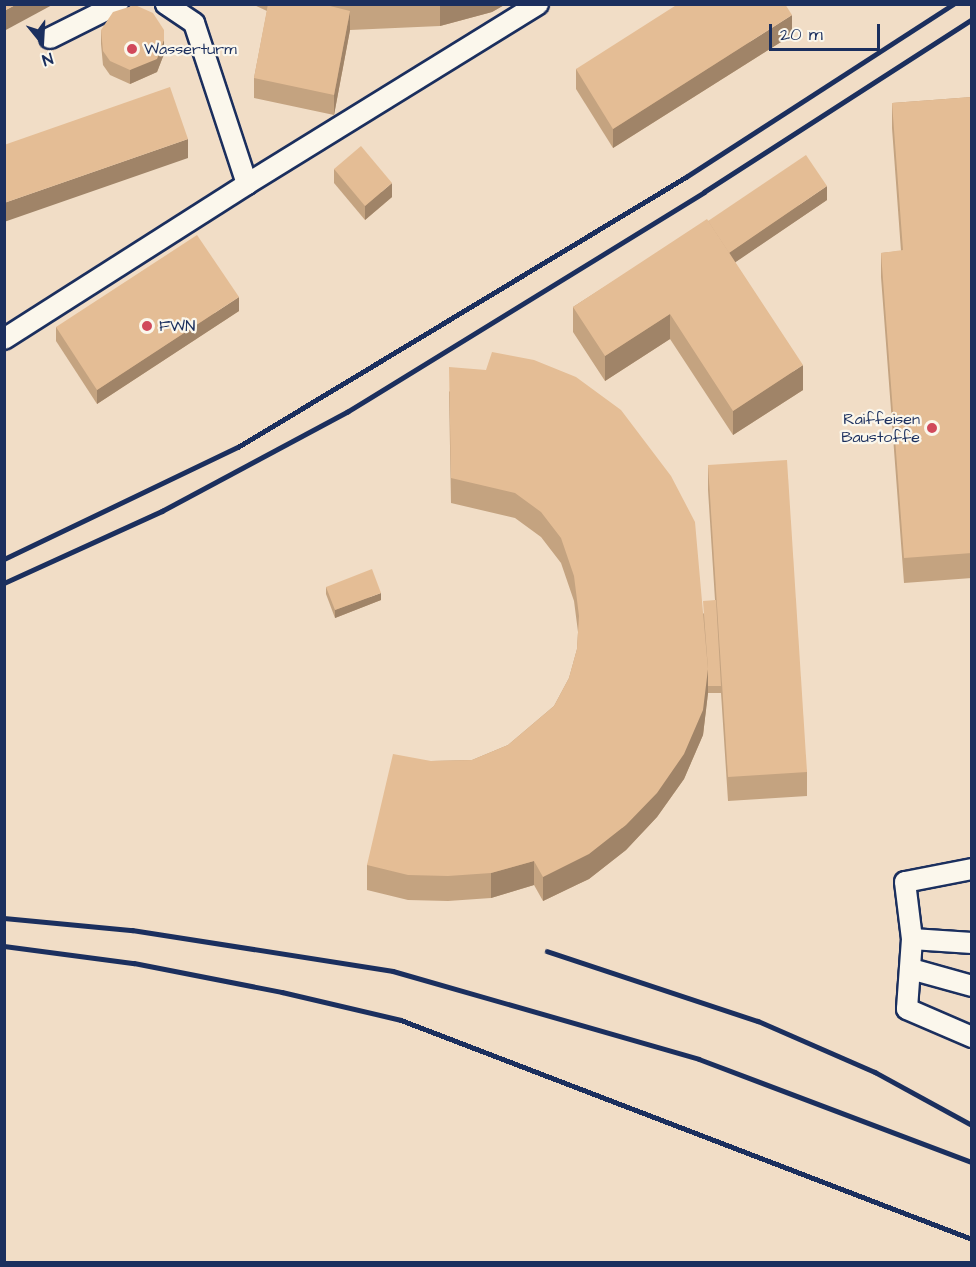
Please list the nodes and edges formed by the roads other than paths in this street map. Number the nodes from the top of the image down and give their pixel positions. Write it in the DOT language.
graph roads {
  1 [pos="118,4"];
  2 [pos="166,4"];
  3 [pos="538,4"];
  4 [pos="50,38"];
  5 [pos="248,184"];
  6 [pos="4,339"];
  7 [pos="972,869"];
  8 [pos="912,939"];
  9 [pos="972,943"];
  10 [pos="911,969"];
  11 [pos="972,986"];
  12 [pos="972,1037"];
  1 -- 4 [label="lane"];
  2 -- 5 [label="lane"];
  3 -- 5 [label="lane"];
  5 -- 6 [label="lane"];
  7 -- 8 [label="lane"];
  8 -- 9 [label="lane"];
  8 -- 10 [label="lane"];
  10 -- 11 [label="lane"];
  10 -- 12 [label="lane"];
}
